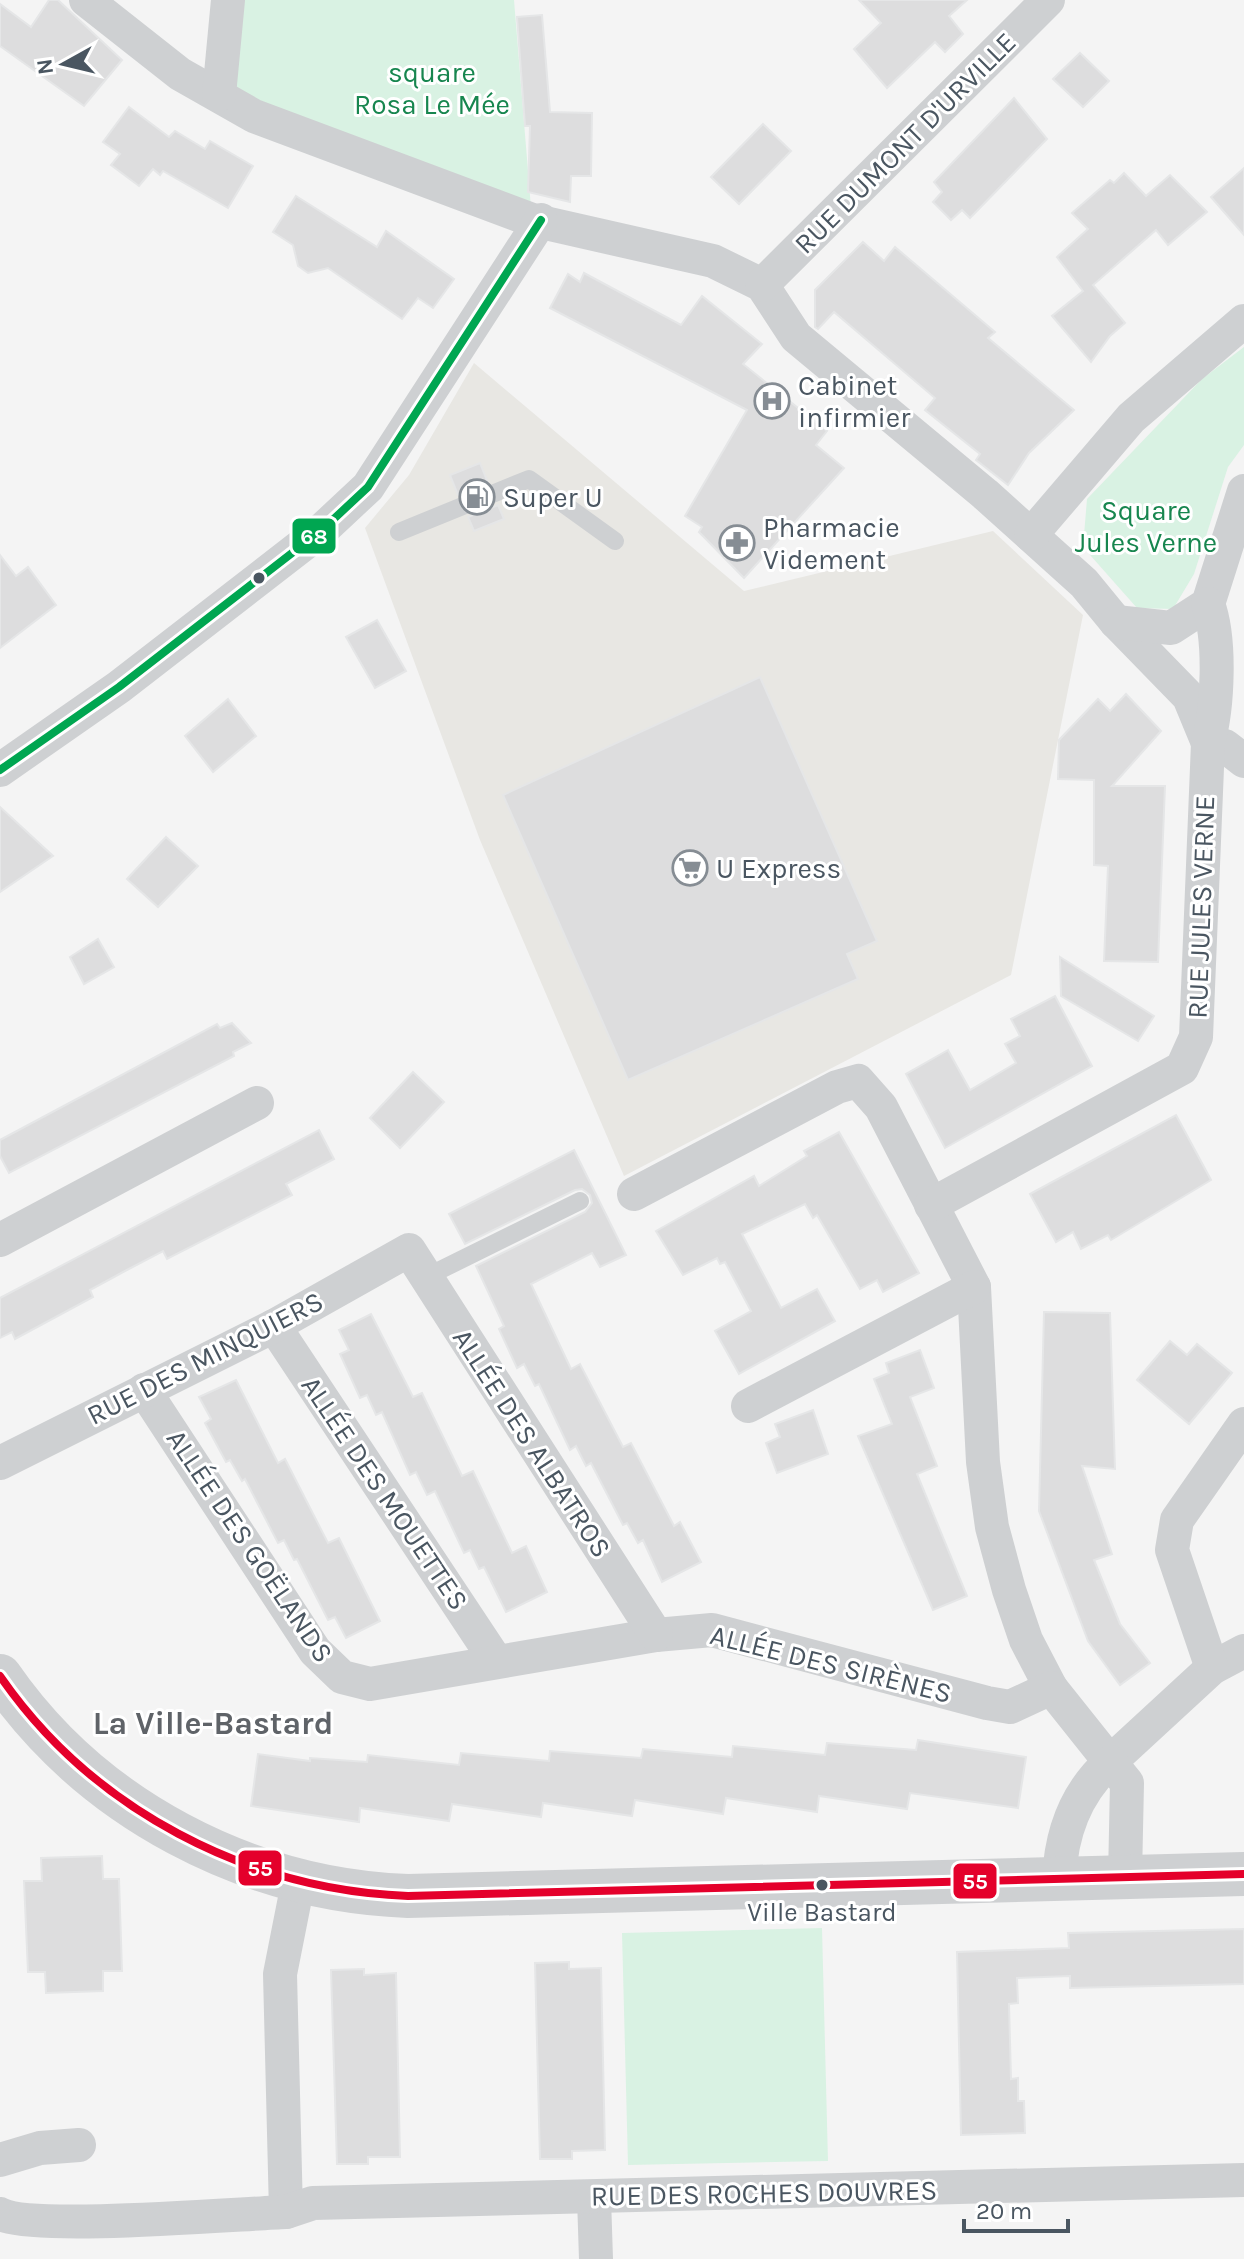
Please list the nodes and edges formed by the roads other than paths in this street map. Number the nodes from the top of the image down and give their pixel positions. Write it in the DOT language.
graph roads {
  1 [pos="86,0"];
  2 [pos="228,0"];
  3 [pos="1048,0"];
  4 [pos="219,95"];
  5 [pos="541,220"];
  6 [pos="762,285"];
  7 [pos="1244,321"];
  8 [pos="1244,491"];
  9 [pos="399,532"];
  10 [pos="1031,535"];
  11 [pos="615,541"];
  12 [pos="1208,604"];
  13 [pos="1116,622"];
  14 [pos="1208,743"];
  15 [pos="5,757"];
  16 [pos="1244,761"];
  17 [pos="257,1103"];
  18 [pos="634,1194"];
  19 [pos="580,1201"];
  20 [pos="931,1205"];
  21 [pos="0,1240"];
  22 [pos="418,1264"];
  23 [pos="974,1287"];
  24 [pos="274,1326"];
  25 [pos="144,1390"];
  26 [pos="748,1406"];
  27 [pos="1244,1424"];
  28 [pos="0,1463"];
  29 [pos="656,1635"];
  30 [pos="1244,1651"];
  31 [pos="496,1661"];
  32 [pos="1212,1668"];
  33 [pos="0,1676"];
  34 [pos="370,1684"];
  35 [pos="1051,1688"];
  36 [pos="1110,1762"];
  37 [pos="1239,1874"];
  38 [pos="1125,1877"];
  39 [pos="1059,1879"];
  40 [pos="298,1883"];
  41 [pos="79,2145"];
  42 [pos="0,2160"];
  43 [pos="1244,2180"];
  44 [pos="594,2198"];
  45 [pos="286,2212"];
  46 [pos="0,2214"];
  47 [pos="596,2259"];
  1 -- 4 [label="street"];
  2 -- 4 [label="street"];
  3 -- 6 [label="street, RUE DUMONT D'URVILLE"];
  4 -- 5 [label="street"];
  5 -- 6 [label="street"];
  5 -- 15 [label="street"];
  6 -- 10 [label="street"];
  7 -- 10 [label="street"];
  8 -- 12 [label="street, RUE JULES VERNE"];
  9 -- 11 [label="lane"];
  10 -- 13 [label="street"];
  12 -- 13 [label="street"];
  12 -- 14 [label="street, RUE JULES VERNE"];
  13 -- 14 [label="street"];
  14 -- 16 [label="street"];
  14 -- 20 [label="street, RUE JULES VERNE"];
  17 -- 21 [label="street"];
  18 -- 20 [label="street"];
  19 -- 22 [label="lane"];
  20 -- 23 [label="street"];
  22 -- 24 [label="street, RUE DES MINQUIERS"];
  22 -- 29 [label="street, ALLÉE DES ALBATROS"];
  23 -- 26 [label="street"];
  23 -- 35 [label="street"];
  24 -- 25 [label="street, RUE DES MINQUIERS"];
  24 -- 31 [label="street, ALLÉE DES MOUETTES"];
  25 -- 28 [label="street, RUE DES MINQUIERS"];
  25 -- 34 [label="street, ALLÉE DES GOËLANDS"];
  27 -- 32 [label="street"];
  29 -- 31 [label="street, ALLÉE DES SIRÈNES"];
  29 -- 35 [label="street, ALLÉE DES SIRÈNES"];
  30 -- 32 [label="street"];
  31 -- 34 [label="street, ALLÉE DES SIRÈNES"];
  32 -- 36 [label="street"];
  33 -- 40 [label="street"];
  35 -- 36 [label="street"];
  36 -- 38 [label="street"];
  36 -- 39 [label="street"];
  37 -- 38 [label="street"];
  38 -- 39 [label="street"];
  39 -- 40 [label="street"];
  40 -- 45 [label="street"];
  41 -- 42 [label="street"];
  43 -- 44 [label="street, RUE DES ROCHES DOUVRES"];
  44 -- 45 [label="street, RUE DES ROCHES DOUVRES"];
  44 -- 47 [label="street"];
  45 -- 46 [label="street, RUE DES ROCHES DOUVRES"];
}
